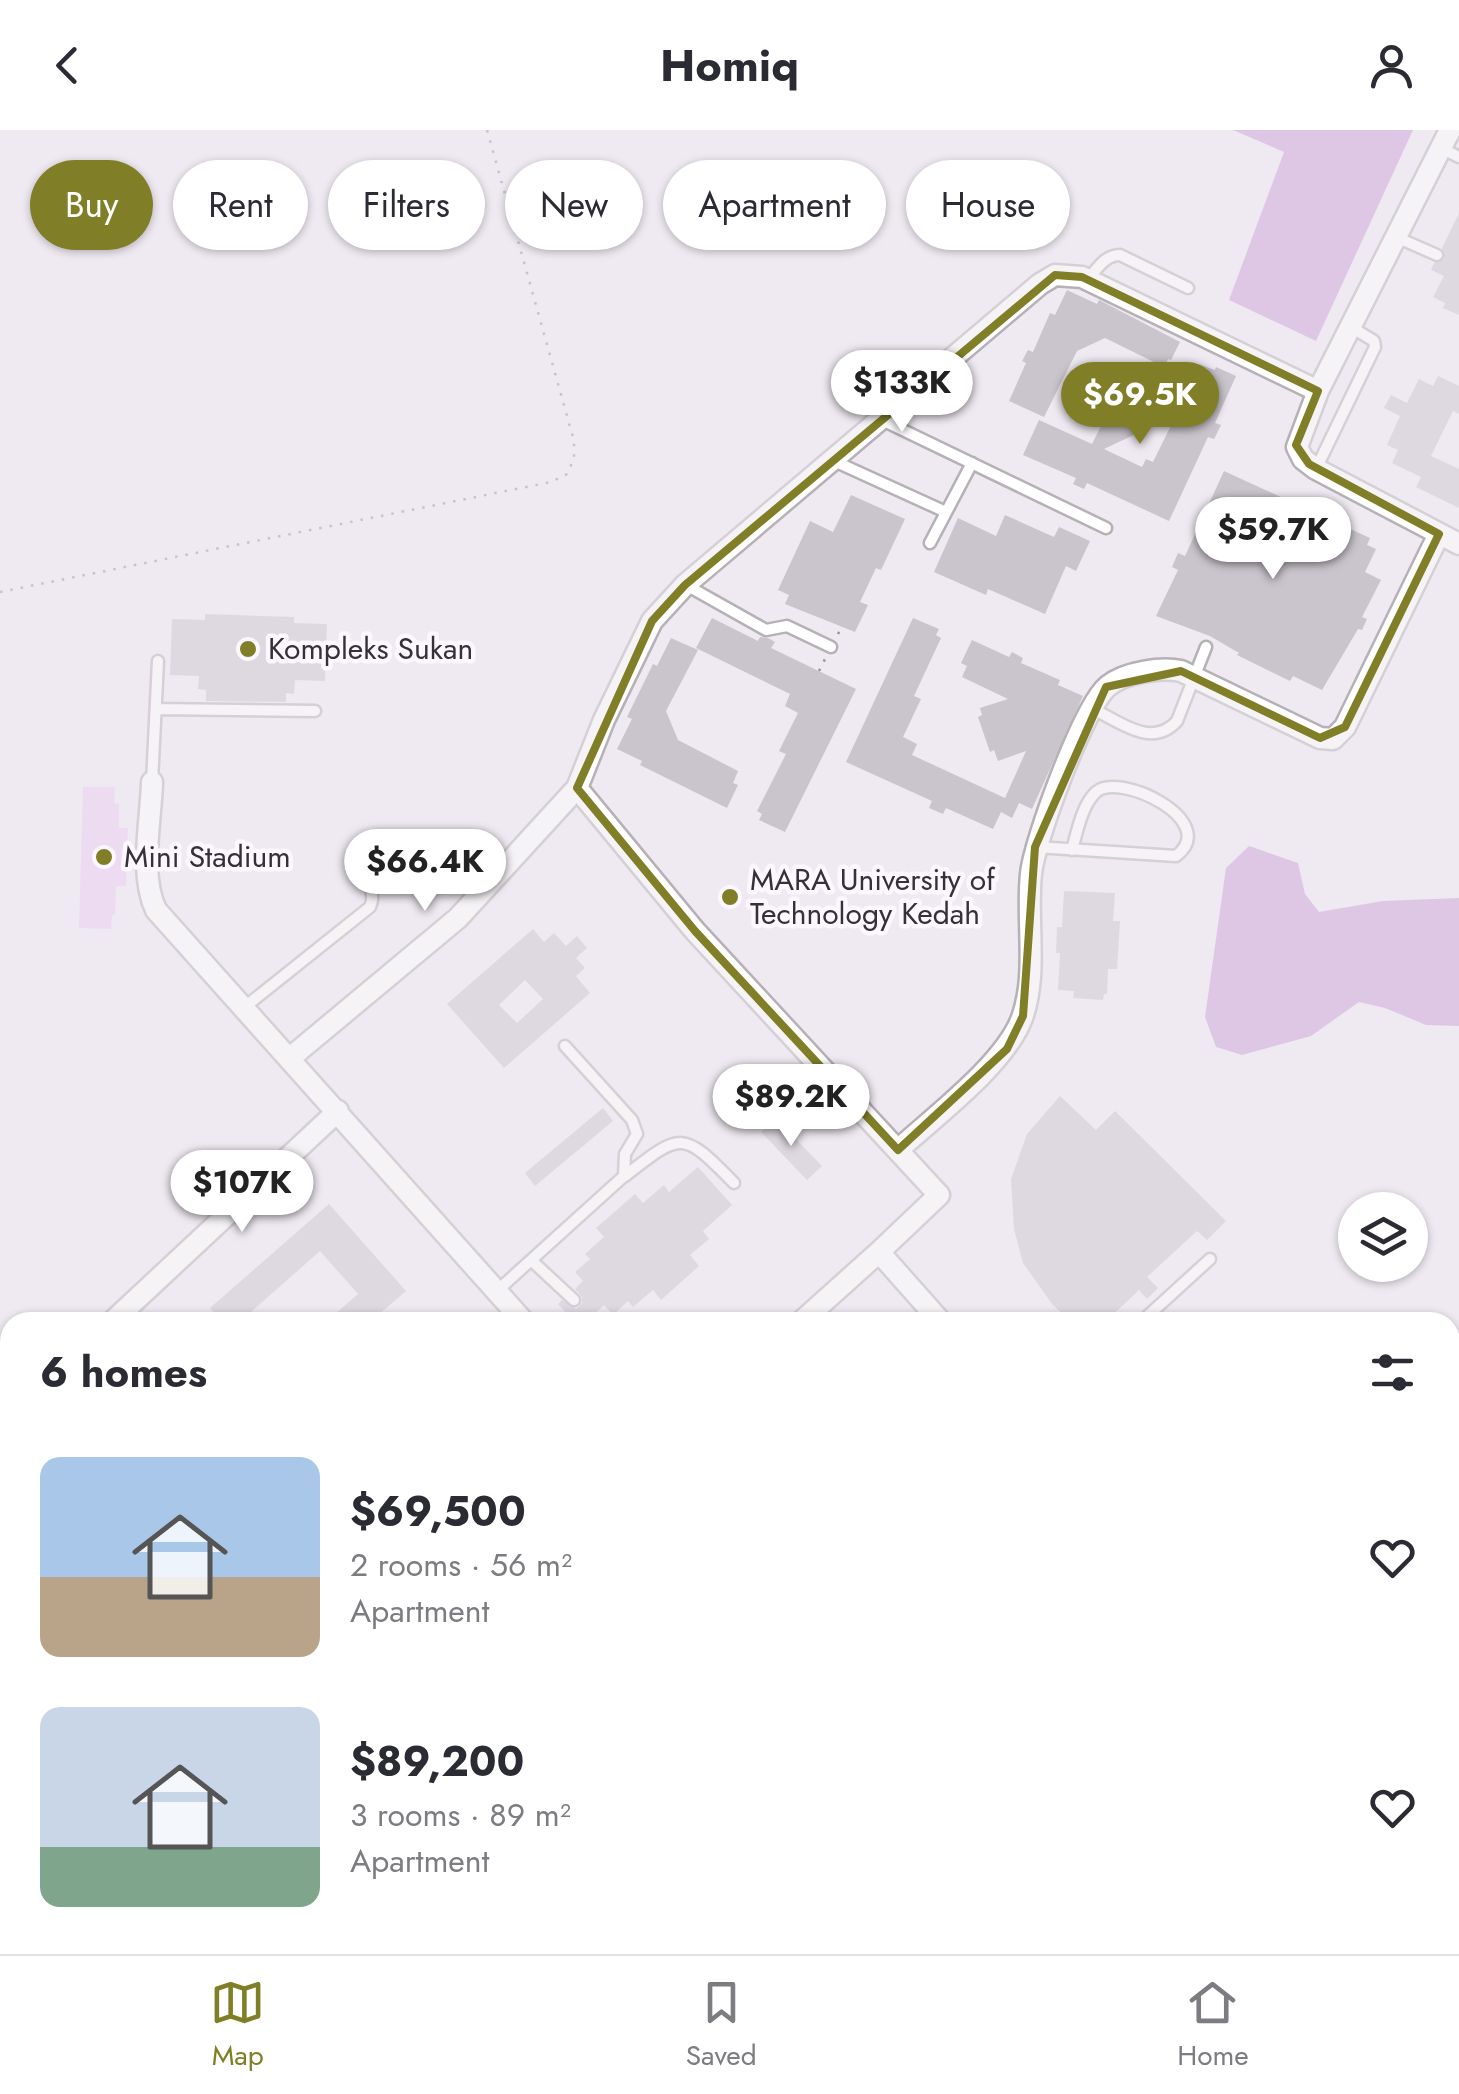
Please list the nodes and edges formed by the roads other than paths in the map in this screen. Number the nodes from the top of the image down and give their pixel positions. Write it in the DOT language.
graph roads {
  1 [pos="1450,145"];
  2 [pos="1396,237"];
  3 [pos="1437,255"];
  4 [pos="1087,280"];
  5 [pos="1188,288"];
  6 [pos="1351,327"];
  7 [pos="1318,391"];
  8 [pos="881,420"];
  9 [pos="834,461"];
  10 [pos="972,464"];
  11 [pos="1316,469"];
  12 [pos="946,512"];
  13 [pos="1106,528"];
  14 [pos="1439,534"];
  15 [pos="930,543"];
  16 [pos="1459,544"];
  17 [pos="685,585"];
  18 [pos="831,647"];
  19 [pos="1206,647"];
  20 [pos="158,662"];
  21 [pos="1195,676"];
  22 [pos="1092,708"];
  23 [pos="157,709"];
  24 [pos="315,711"];
  25 [pos="152,782"];
  26 [pos="577,788"];
  27 [pos="1034,847"];
  28 [pos="1072,850"];
  29 [pos="352,864"];
  30 [pos="246,1006"];
  31 [pos="565,1046"];
  32 [pos="290,1058"];
  33 [pos="338,1111"];
  34 [pos="898,1150"];
  35 [pos="624,1176"];
  36 [pos="734,1183"];
  37 [pos="879,1252"];
  38 [pos="1210,1259"];
  39 [pos="532,1261"];
  40 [pos="498,1290"];
  41 [pos="574,1300"];
  42 [pos="123,1312"];
  43 [pos="516,1312"];
  44 [pos="813,1312"];
  45 [pos="929,1312"];
  46 [pos="1152,1312"];
  1 -- 2 [label="street"];
  2 -- 3 [label="lane"];
  2 -- 6 [label="street"];
  4 -- 5 [label="lane"];
  4 -- 7 [label="street"];
  4 -- 8 [label="street"];
  6 -- 7 [label="street"];
  6 -- 11 [label="lane"];
  7 -- 11 [label="street"];
  8 -- 9 [label="street"];
  8 -- 10 [label="lane"];
  9 -- 12 [label="lane"];
  9 -- 17 [label="street"];
  10 -- 12 [label="lane"];
  10 -- 13 [label="lane"];
  11 -- 14 [label="street"];
  12 -- 15 [label="lane"];
  14 -- 16 [label="street"];
  14 -- 21 [label="street"];
  17 -- 18 [label="lane"];
  17 -- 26 [label="street"];
  19 -- 21 [label="lane"];
  20 -- 23 [label="lane"];
  21 -- 22 [label="street"];
  21 -- 22 [label="lane"];
  22 -- 27 [label="street"];
  23 -- 24 [label="lane"];
  23 -- 25 [label="lane"];
  25 -- 30 [label="street"];
  26 -- 32 [label="street"];
  26 -- 34 [label="street"];
  27 -- 28 [label="lane"];
  27 -- 34 [label="street"];
  28 -- 28 [label="lane"];
  29 -- 30 [label="lane"];
  30 -- 32 [label="street"];
  31 -- 35 [label="lane"];
  32 -- 33 [label="street"];
  33 -- 40 [label="street"];
  33 -- 42 [label="street"];
  34 -- 37 [label="street"];
  35 -- 36 [label="lane"];
  35 -- 39 [label="lane"];
  37 -- 44 [label="street"];
  37 -- 45 [label="street"];
  38 -- 46 [label="lane"];
  39 -- 40 [label="lane"];
  39 -- 41 [label="lane"];
  40 -- 43 [label="street"];
}
